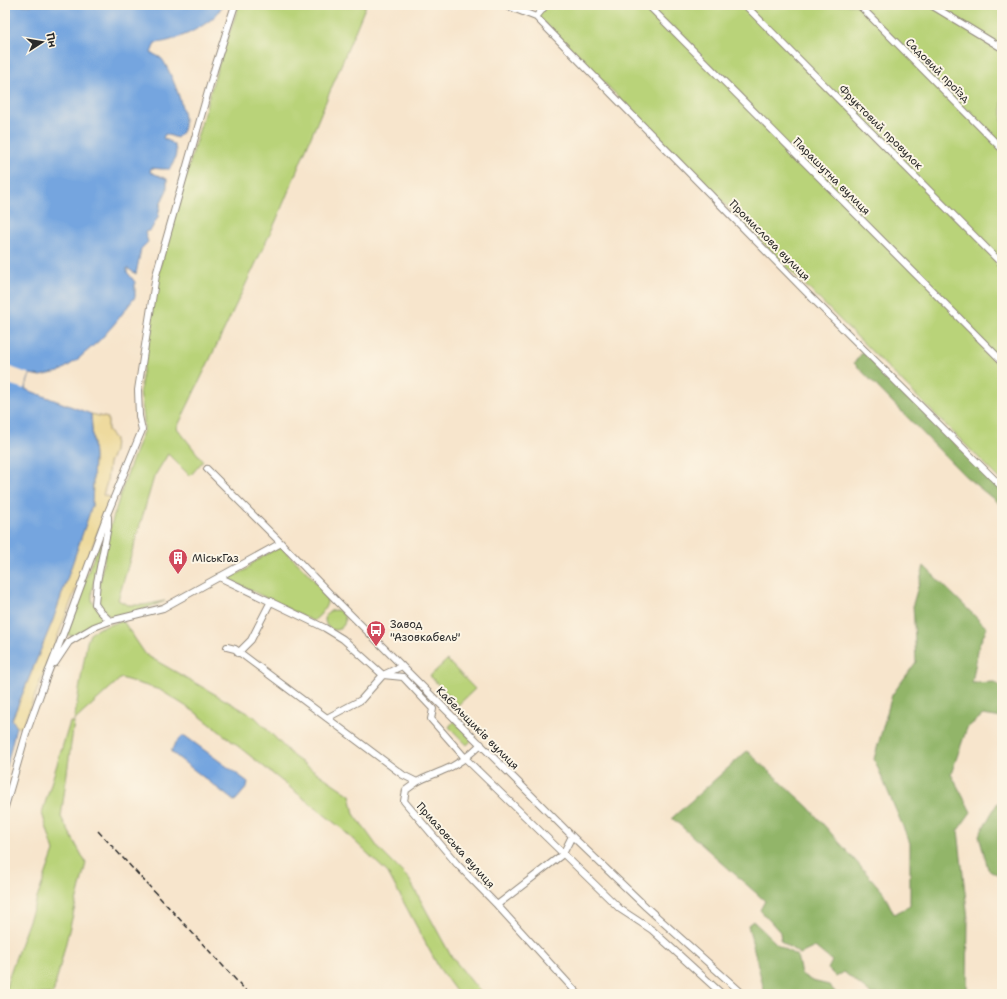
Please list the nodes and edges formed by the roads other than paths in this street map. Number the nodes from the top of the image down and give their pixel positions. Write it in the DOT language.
graph roads {
  1 [pos="235,5"];
  2 [pos="505,5"];
  3 [pos="546,5"];
  4 [pos="648,5"];
  5 [pos="745,5"];
  6 [pos="859,5"];
  7 [pos="930,5"];
  8 [pos="536,17"];
  9 [pos="1002,48"];
  10 [pos="1002,149"];
  11 [pos="1002,264"];
  12 [pos="1002,361"];
  13 [pos="206,469"];
  14 [pos="1002,487"];
  15 [pos="108,512"];
  16 [pos="281,543"];
  17 [pos="219,577"];
  18 [pos="271,601"];
  19 [pos="110,621"];
  20 [pos="227,647"];
  21 [pos="238,653"];
  22 [pos="402,666"];
  23 [pos="48,672"];
  24 [pos="383,675"];
  25 [pos="327,718"];
  26 [pos="481,744"];
  27 [pos="466,759"];
  28 [pos="416,782"];
  29 [pos="5,807"];
  30 [pos="572,836"];
  31 [pos="563,854"];
  32 [pos="497,905"];
  33 [pos="578,994"];
  34 [pos="722,994"];
  35 [pos="743,994"];
  1 -- 15 [label="street"];
  2 -- 8 [label="street"];
  3 -- 8 [label="street"];
  4 -- 12 [label="street, Парашутна вулиця"];
  5 -- 11 [label="street, Фруктовий провулок"];
  6 -- 10 [label="street, Садовий проїзд"];
  7 -- 9 [label="street"];
  8 -- 14 [label="street, Промислова вулиця"];
  13 -- 16 [label="street, Кабельщиків вулиця"];
  15 -- 19 [label="street"];
  15 -- 23 [label="street"];
  16 -- 17 [label="street"];
  16 -- 22 [label="street, Кабельщиків вулиця"];
  17 -- 18 [label="street"];
  17 -- 19 [label="street"];
  18 -- 21 [label="street"];
  18 -- 24 [label="street"];
  19 -- 23 [label="street"];
  20 -- 21 [label="street"];
  21 -- 25 [label="street"];
  22 -- 24 [label="street"];
  22 -- 26 [label="street, Кабельщиків вулиця"];
  23 -- 29 [label="street"];
  24 -- 25 [label="street"];
  24 -- 27 [label="street, Кабельщиків вулиця"];
  25 -- 28 [label="street"];
  26 -- 27 [label="street"];
  26 -- 30 [label="street, Кабельщиків вулиця"];
  27 -- 28 [label="street"];
  27 -- 31 [label="street, Кабельщиків вулиця"];
  28 -- 32 [label="street, Приазовська вулиця"];
  30 -- 31 [label="street"];
  30 -- 35 [label="street, Кабельщиків вулиця"];
  31 -- 32 [label="street"];
  31 -- 34 [label="street, Кабельщиків вулиця"];
  32 -- 33 [label="street, Приазовська вулиця"];
}
